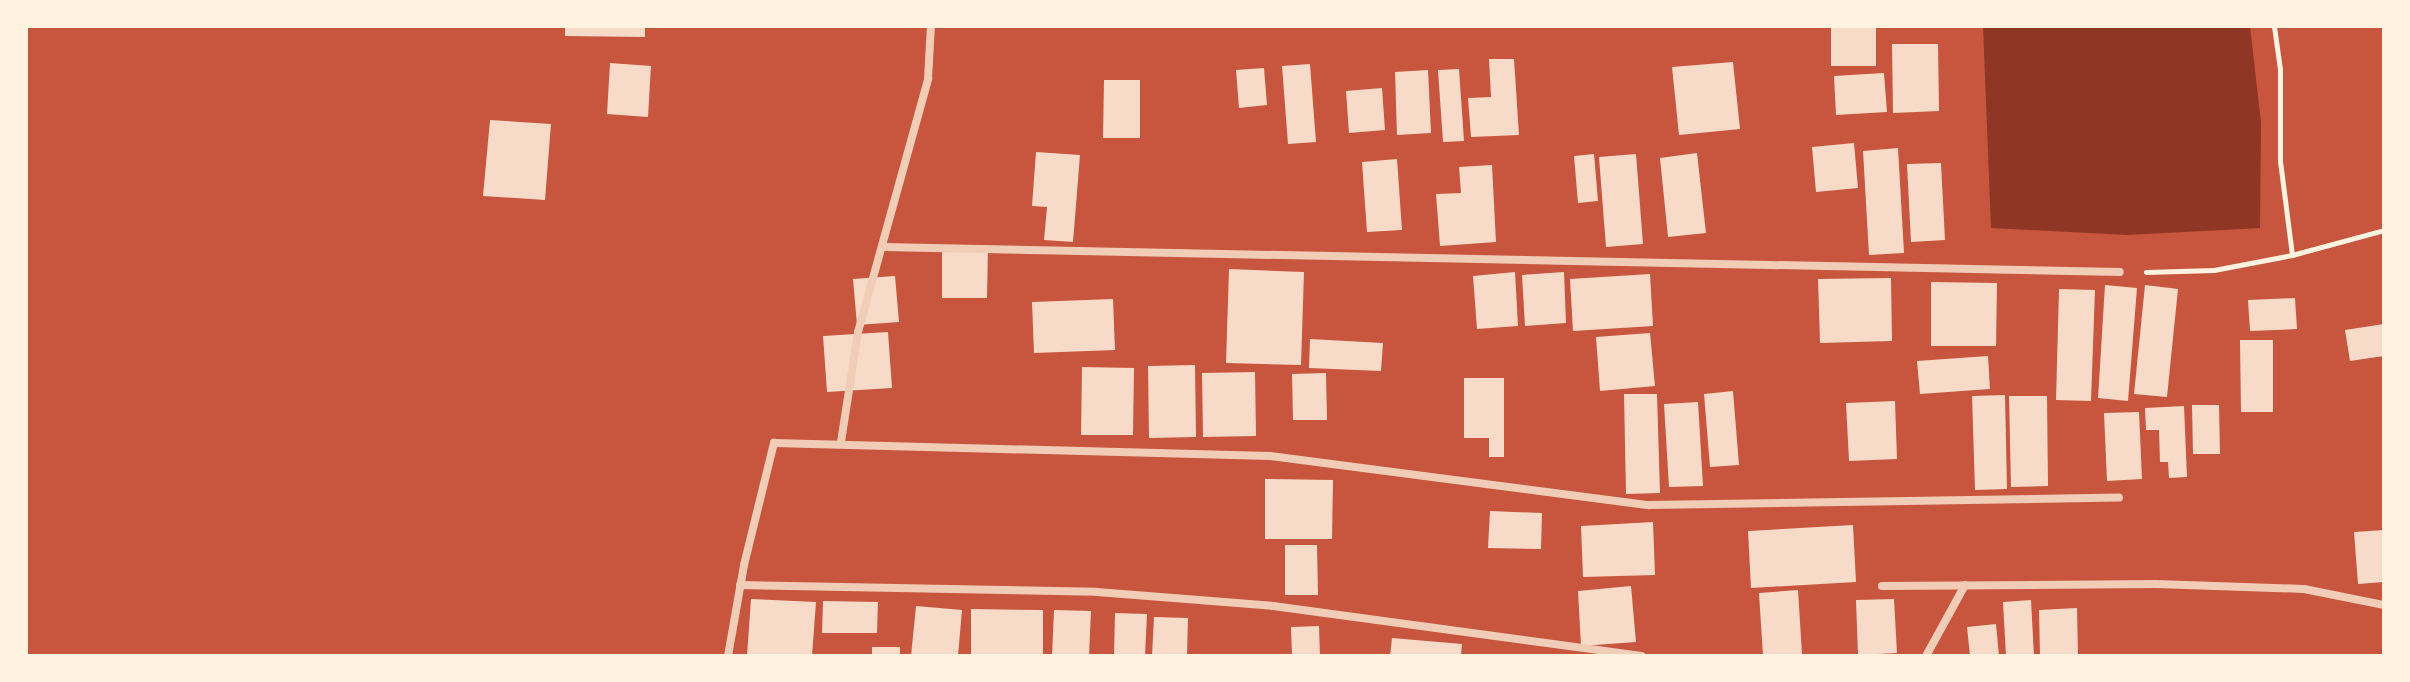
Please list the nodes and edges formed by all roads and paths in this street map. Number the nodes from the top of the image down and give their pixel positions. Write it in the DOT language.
graph roads {
  1 [pos="931,26"];
  2 [pos="2274,26"];
  3 [pos="2384,230"];
  4 [pos="883,247"];
  5 [pos="2292,255"];
  6 [pos="2120,272"];
  7 [pos="841,442"];
  8 [pos="2119,498"];
  9 [pos="740,585"];
  10 [pos="1965,585"];
  11 [pos="1882,586"];
  12 [pos="2384,605"];
  13 [pos="728,656"];
  14 [pos="1642,656"];
  15 [pos="1926,656"];
  1 -- 4 [label="street"];
  2 -- 5 [label="path"];
  3 -- 5 [label="path"];
  4 -- 6 [label="street"];
  4 -- 7 [label="street"];
  5 -- 6 [label="path"];
  7 -- 8 [label="street"];
  7 -- 9 [label="street"];
  9 -- 13 [label="street"];
  9 -- 14 [label="street"];
  10 -- 11 [label="street"];
  10 -- 12 [label="street"];
  10 -- 15 [label="street"];
}
